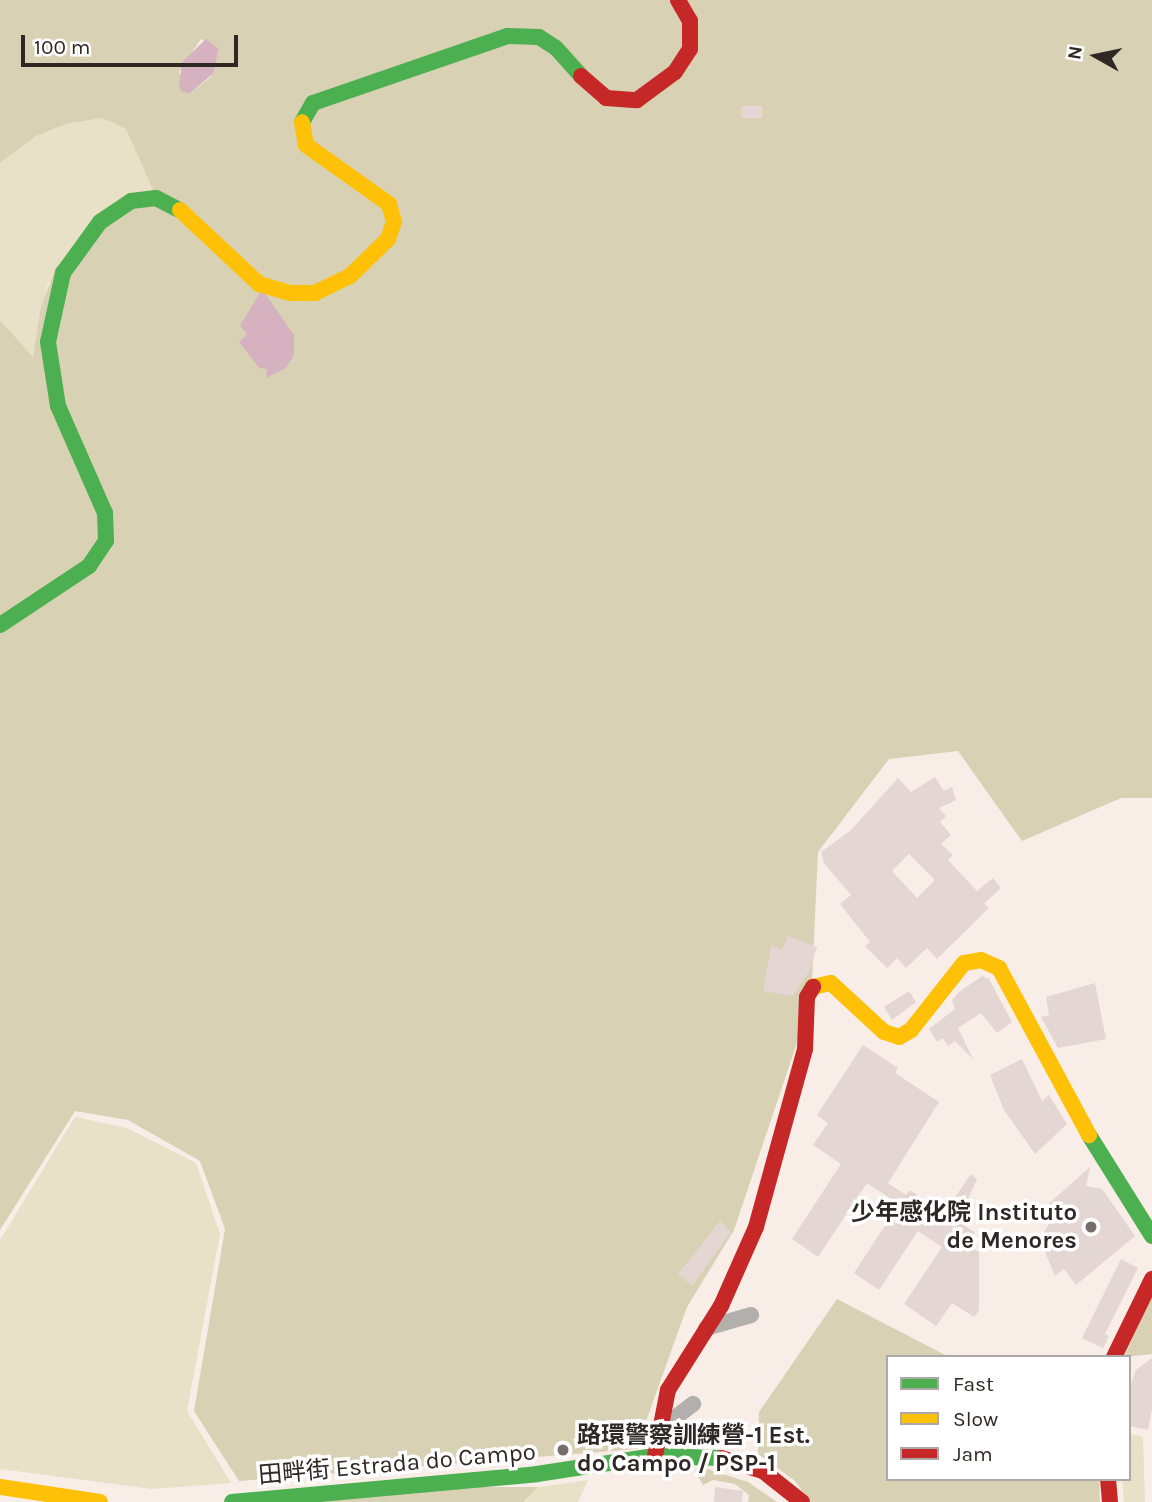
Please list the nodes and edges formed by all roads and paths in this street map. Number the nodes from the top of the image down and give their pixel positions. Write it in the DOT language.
graph roads {
  1 [pos="678,0"];
  2 [pos="0,625"];
  3 [pos="1152,1236"];
  4 [pos="1152,1279"];
  5 [pos="751,1315"];
  6 [pos="706,1328"];
  7 [pos="1115,1355"];
  8 [pos="693,1404"];
  9 [pos="659,1430"];
  10 [pos="655,1456"];
  11 [pos="1108,1481"];
  12 [pos="0,1486"];
  13 [pos="100,1502"];
  14 [pos="232,1502"];
  15 [pos="802,1502"];
  16 [pos="1110,1502"];
  1 -- 2 [label="street"];
  3 -- 6 [label="street"];
  4 -- 7 [label="street"];
  5 -- 6 [label="street"];
  6 -- 9 [label="street"];
  8 -- 9 [label="street"];
  9 -- 10 [label="street"];
  10 -- 14 [label="street, 田畔街 Estrada do Campo"];
  10 -- 15 [label="street, 田畔街 Estrada do Campo"];
  11 -- 16 [label="street"];
  12 -- 13 [label="street"];
}
